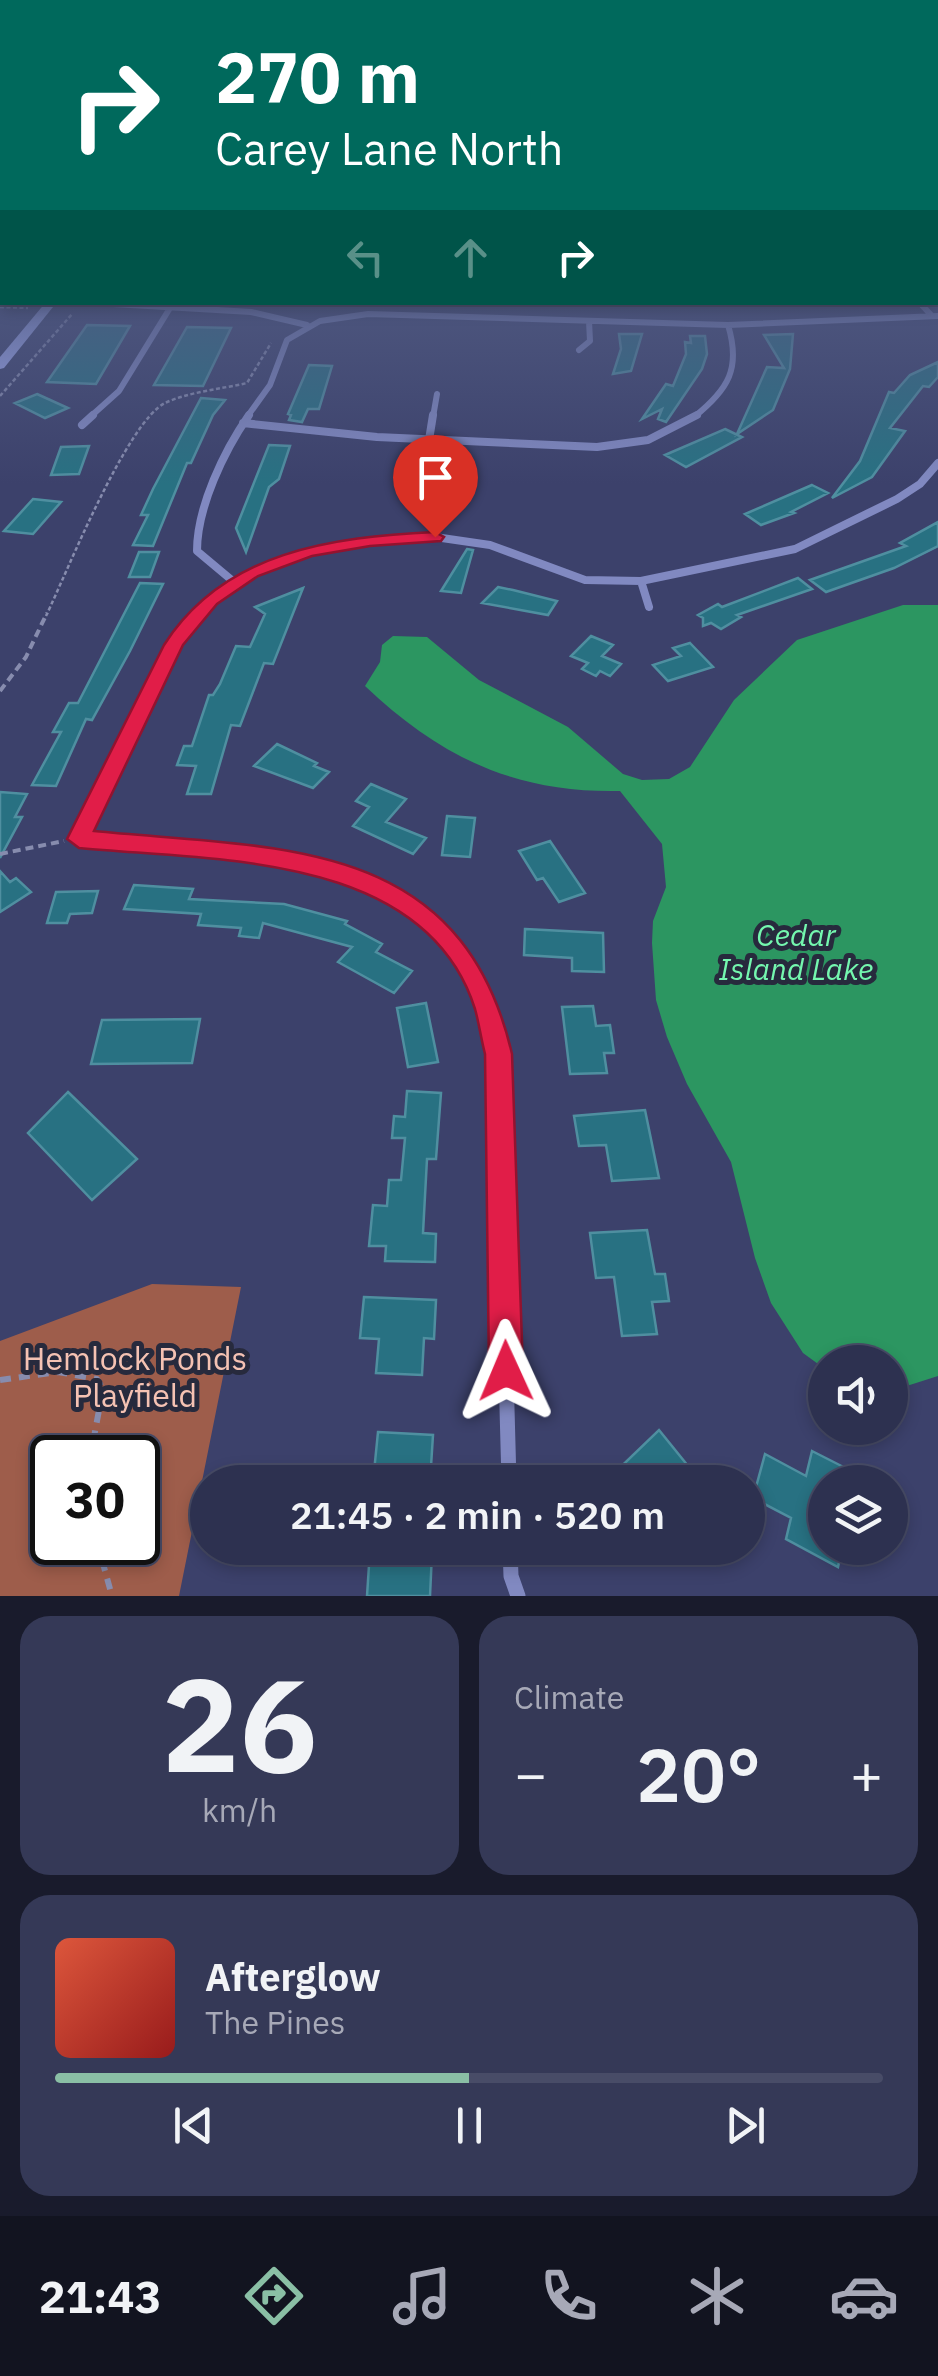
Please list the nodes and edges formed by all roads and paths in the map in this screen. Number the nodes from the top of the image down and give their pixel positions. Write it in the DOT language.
graph roads {
  1 [pos="25,334"];
  2 [pos="53,334"];
  3 [pos="154,334"];
  4 [pos="277,334"];
  5 [pos="295,334"];
  6 [pos="590,334"];
  7 [pos="731,334"];
  8 [pos="579,350"];
  9 [pos="0,364"];
  10 [pos="437,394"];
  11 [pos="0,396"];
  12 [pos="243,423"];
  13 [pos="82,425"];
  14 [pos="428,440"];
  15 [pos="938,463"];
  16 [pos="641,581"];
  17 [pos="234,582"];
  18 [pos="649,607"];
  19 [pos="0,691"];
  20 [pos="79,839"];
  21 [pos="0,854"];
  22 [pos="0,1380"];
  23 [pos="94,1435"];
  24 [pos="508,1465"];
  25 [pos="103,1565"];
  26 [pos="510,1565"];
  27 [pos="112,1596"];
  28 [pos="518,1596"];
  1 -- 9 [label="main road"];
  2 -- 11 [label="path"];
  3 -- 13 [label="street"];
  4 -- 19 [label="path"];
  5 -- 12 [label="street"];
  6 -- 8 [label="street"];
  7 -- 14 [label="street"];
  10 -- 14 [label="street"];
  12 -- 14 [label="street"];
  12 -- 17 [label="street"];
  15 -- 16 [label="street"];
  16 -- 17 [label="street"];
  16 -- 18 [label="street"];
  17 -- 20 [label="street"];
  20 -- 21 [label="path"];
  20 -- 24 [label="street"];
  22 -- 23 [label="path"];
  25 -- 27 [label="path"];
  26 -- 28 [label="street"];
}
